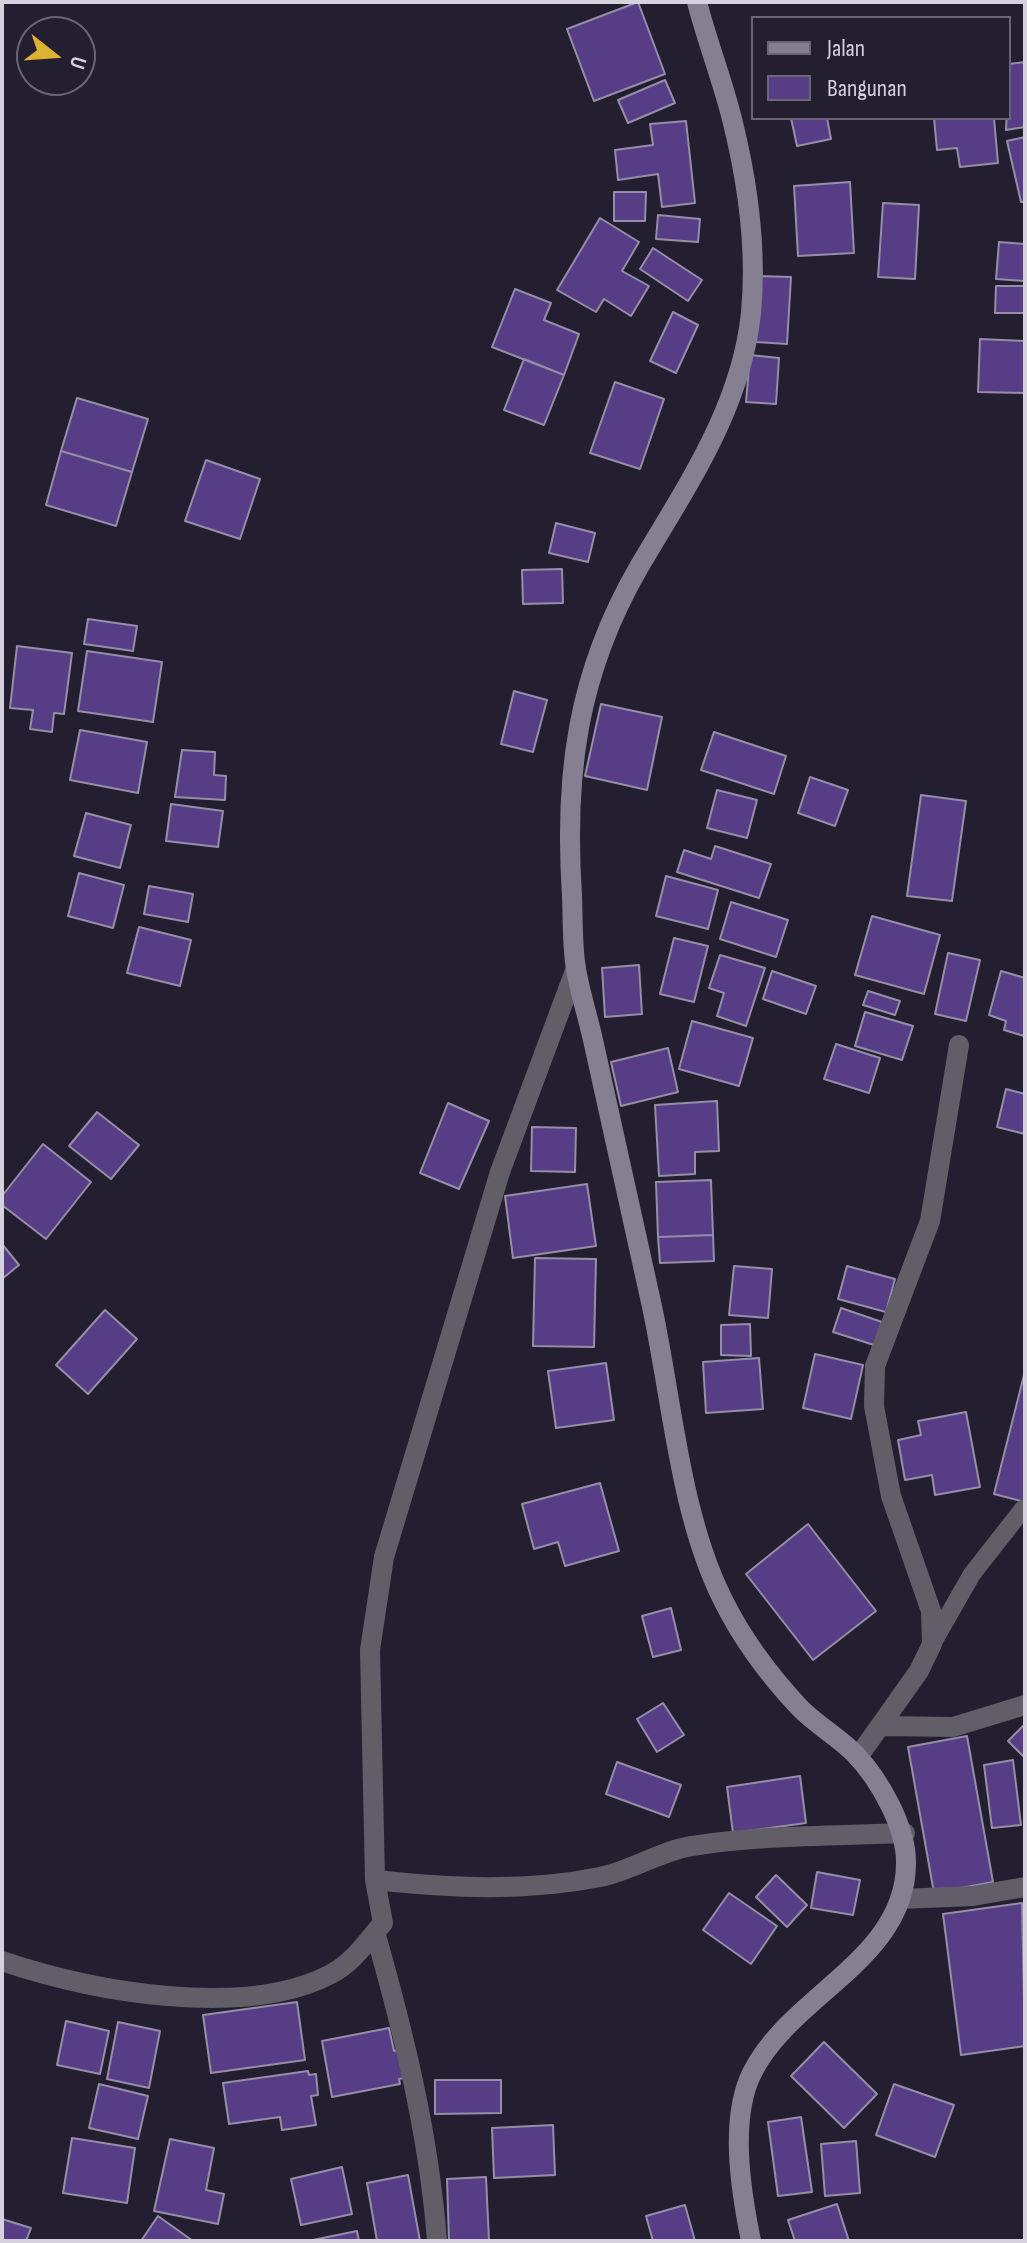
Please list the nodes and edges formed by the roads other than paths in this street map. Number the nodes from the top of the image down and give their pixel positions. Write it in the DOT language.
graph roads {
  1 [pos="697,2"];
  2 [pos="576,968"];
  3 [pos="959,1045"];
  4 [pos="1023,1509"];
  5 [pos="932,1644"];
  6 [pos="1025,1705"];
  7 [pos="883,1726"];
  8 [pos="858,1757"];
  9 [pos="905,1833"];
  10 [pos="375,1880"];
  11 [pos="1025,1887"];
  12 [pos="900,1899"];
  13 [pos="375,1932"];
  14 [pos="2,1961"];
  15 [pos="437,2241"];
  16 [pos="751,2241"];
  1 -- 2 [label="main road"];
  2 -- 8 [label="main road"];
  2 -- 10 [label="street"];
  3 -- 5 [label="street"];
  4 -- 5 [label="lane"];
  5 -- 7 [label="street"];
  6 -- 7 [label="street"];
  7 -- 8 [label="street"];
  8 -- 9 [label="main road"];
  9 -- 10 [label="street"];
  9 -- 12 [label="main road"];
  10 -- 13 [label="street"];
  11 -- 12 [label="street"];
  12 -- 16 [label="main road"];
  13 -- 14 [label="street"];
  13 -- 15 [label="street"];
}
